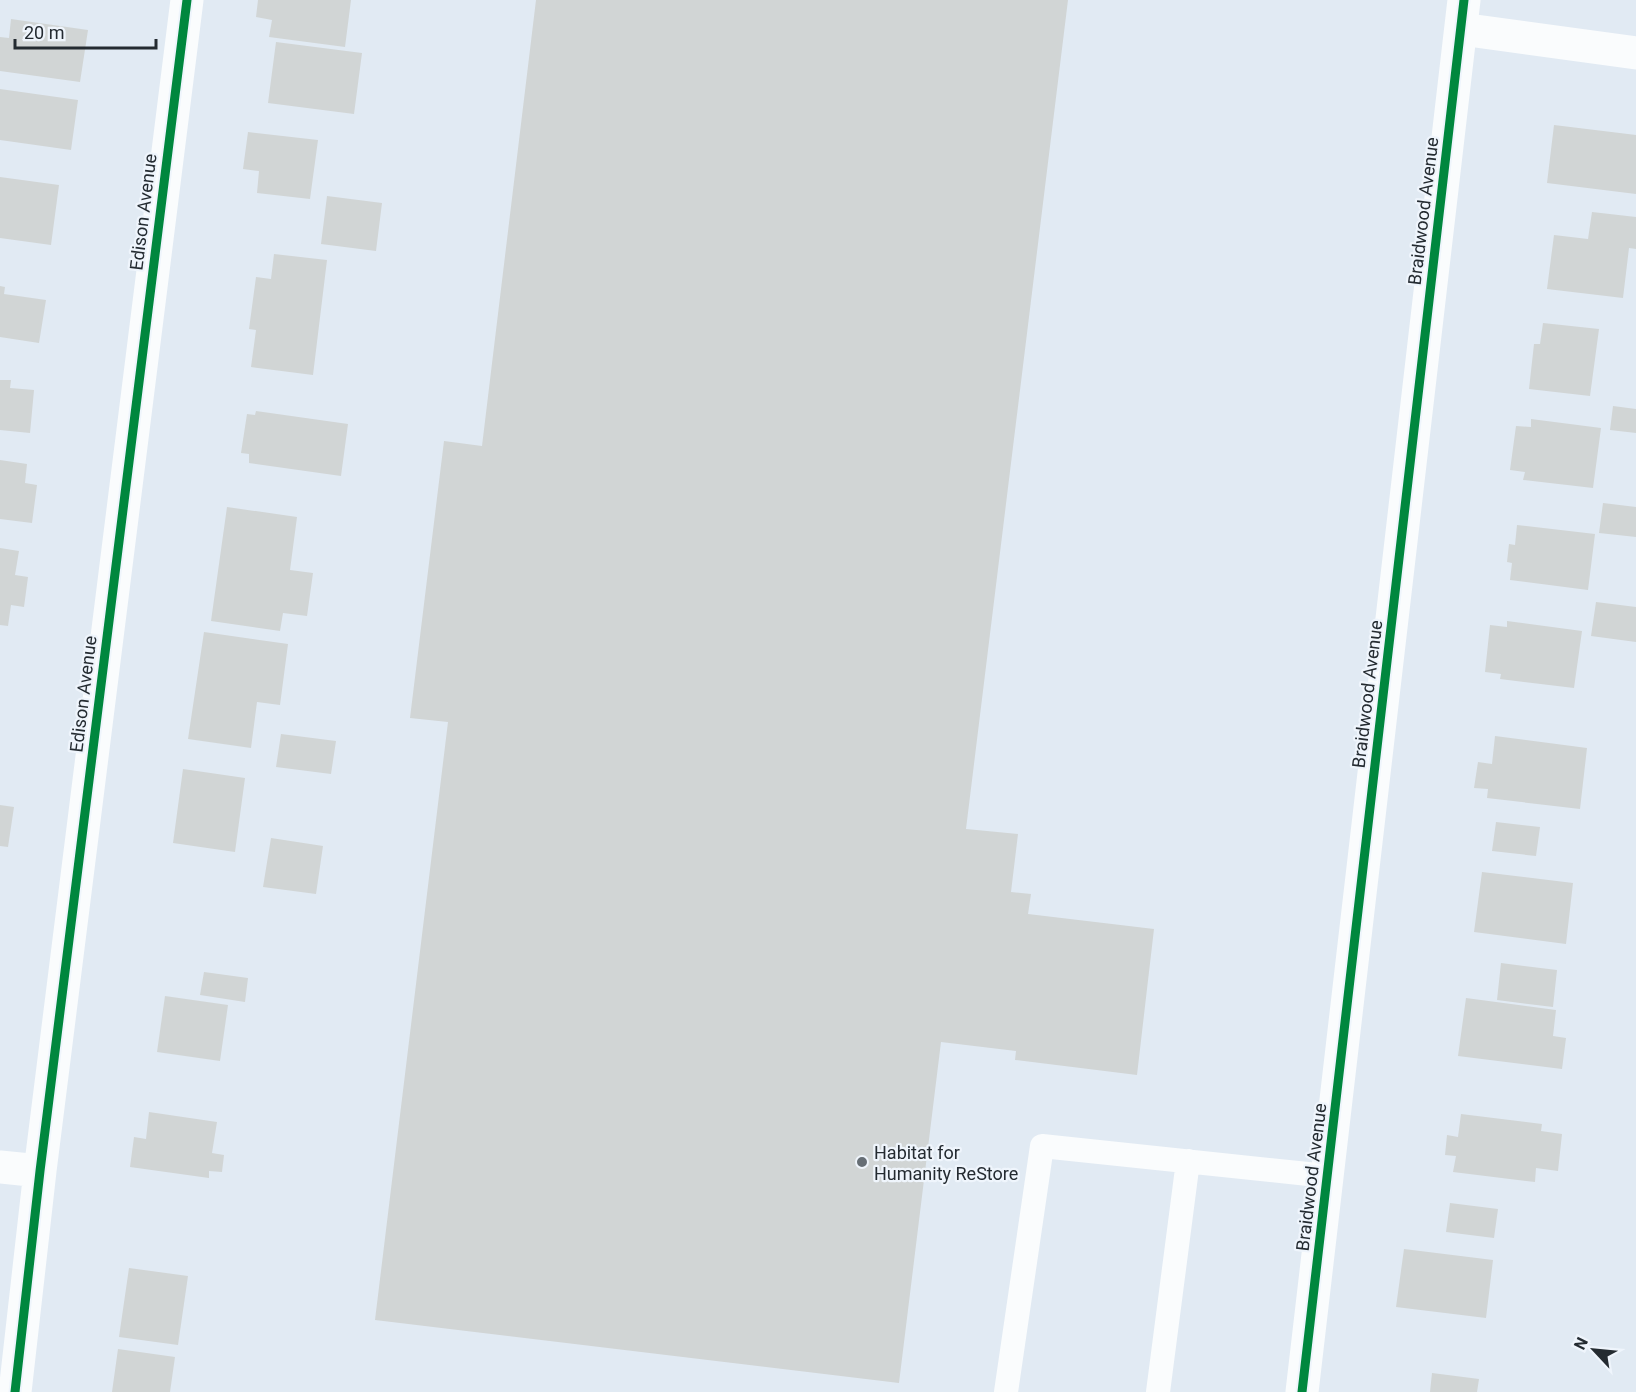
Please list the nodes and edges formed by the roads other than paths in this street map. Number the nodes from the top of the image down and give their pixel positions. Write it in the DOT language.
graph roads {
  1 [pos="187,0"];
  2 [pos="1463,15"];
  3 [pos="1636,52"];
  4 [pos="1188,1161"];
  5 [pos="0,1167"];
  6 [pos="40,1171"];
  7 [pos="1328,1176"];
  8 [pos="15,1392"];
  9 [pos="1006,1392"];
  10 [pos="1158,1392"];
  11 [pos="1302,1392"];
  1 -- 6 [label="street, Edison Avenue"];
  2 -- 3 [label="street"];
  2 -- 7 [label="street, Braidwood Avenue"];
  4 -- 7 [label="lane"];
  4 -- 9 [label="lane"];
  4 -- 10 [label="lane"];
  5 -- 6 [label="street"];
  6 -- 8 [label="street, Edison Avenue"];
  7 -- 11 [label="street, Braidwood Avenue"];
}
